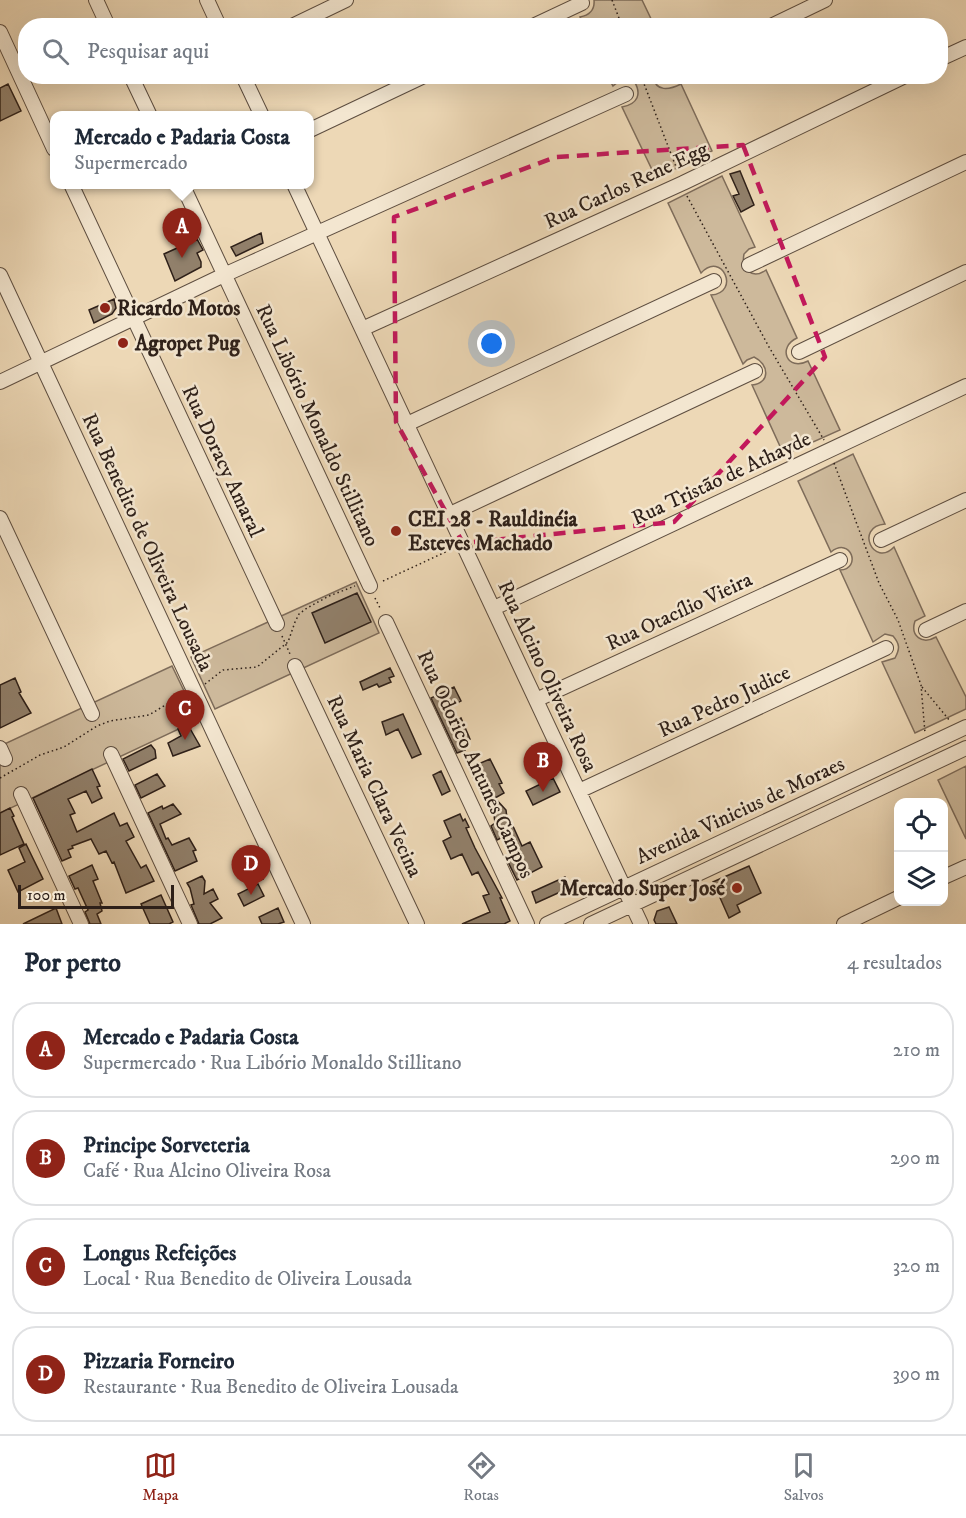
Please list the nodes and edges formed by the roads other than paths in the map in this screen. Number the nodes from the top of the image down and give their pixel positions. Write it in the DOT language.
graph roads {
  1 [pos="96,0"];
  2 [pos="207,0"];
  3 [pos="346,0"];
  4 [pos="825,0"];
  5 [pos="582,3"];
  6 [pos="104,18"];
  7 [pos="215,18"];
  8 [pos="309,18"];
  9 [pos="550,18"];
  10 [pos="788,18"];
  11 [pos="0,32"];
  12 [pos="966,47"];
  13 [pos="948,55"];
  14 [pos="18,71"];
  15 [pos="24,84"];
  16 [pos="135,84"];
  17 [pos="247,84"];
  18 [pos="407,84"];
  19 [pos="888,84"];
  20 [pos="626,94"];
  21 [pos="148,111"];
  22 [pos="260,111"];
  23 [pos="314,128"];
  24 [pos="50,140"];
  25 [pos="966,162"];
  26 [pos="73,189"];
  27 [pos="184,189"];
  28 [pos="296,189"];
  29 [pos="318,234"];
  30 [pos="749,265"];
  31 [pos="966,272"];
  32 [pos="0,275"];
  33 [pos="224,275"];
  34 [pos="714,281"];
  35 [pos="133,319"];
  36 [pos="362,329"];
  37 [pos="799,352"];
  38 [pos="41,362"];
  39 [pos="755,372"];
  40 [pos="0,382"];
  41 [pos="966,386"];
  42 [pos="407,424"];
  43 [pos="966,500"];
  44 [pos="450,514"];
  45 [pos="0,518"];
  46 [pos="881,540"];
  47 [pos="840,560"];
  48 [pos="373,585"];
  49 [pos="494,608"];
  50 [pos="966,611"];
  51 [pos="386,622"];
  52 [pos="277,624"];
  53 [pos="926,630"];
  54 [pos="886,648"];
  55 [pos="296,666"];
  56 [pos="536,700"];
  57 [pos="92,714"];
  58 [pos="962,729"];
  59 [pos="922,747"];
  60 [pos="966,748"];
  61 [pos="111,754"];
  62 [pos="926,767"];
  63 [pos="579,791"];
  64 [pos="21,794"];
  65 [pos="966,867"];
  66 [pos="948,875"];
  67 [pos="624,888"];
  68 [pos="894,900"];
  69 [pos="632,905"];
  70 [pos="81,924"];
  71 [pos="190,924"];
  72 [pos="303,924"];
  73 [pos="417,924"];
  74 [pos="527,924"];
  75 [pos="548,924"];
  76 [pos="591,924"];
  77 [pos="641,924"];
  78 [pos="844,924"];
  1 -- 6 [label="street"];
  2 -- 7 [label="street"];
  3 -- 8 [label="street"];
  4 -- 10 [label="street"];
  5 -- 9 [label="street"];
  11 -- 14 [label="street"];
  12 -- 13 [label="street"];
  15 -- 24 [label="street"];
  16 -- 21 [label="street"];
  17 -- 22 [label="street"];
  18 -- 23 [label="street"];
  19 -- 36 [label="street, Rua Carlos Rene Egg"];
  20 -- 29 [label="street"];
  25 -- 30 [label="street"];
  26 -- 35 [label="street, Rua Doracy Amaral"];
  27 -- 33 [label="street, Rua Libório Monaldo Stillitano"];
  28 -- 29 [label="street, Rua Alcino Oliveira Rosa"];
  29 -- 33 [label="street"];
  29 -- 36 [label="street, Rua Alcino Oliveira Rosa"];
  31 -- 37 [label="street"];
  32 -- 38 [label="street, Rua Benedito de Oliveira Lousada"];
  33 -- 35 [label="street"];
  33 -- 48 [label="street, Rua Libório Monaldo Stillitano"];
  34 -- 42 [label="street"];
  35 -- 38 [label="street"];
  35 -- 52 [label="street, Rua Doracy Amaral"];
  36 -- 42 [label="street, Rua Alcino Oliveira Rosa"];
  38 -- 40 [label="street"];
  38 -- 72 [label="street, Rua Benedito de Oliveira Lousada"];
  39 -- 44 [label="street"];
  41 -- 49 [label="street, Rua Tristão de Athayde"];
  42 -- 44 [label="street, Rua Alcino Oliveira Rosa"];
  43 -- 46 [label="street"];
  44 -- 49 [label="street, Rua Alcino Oliveira Rosa"];
  45 -- 57 [label="street"];
  47 -- 56 [label="street, Rua Otacílio Vieira"];
  49 -- 56 [label="street, Rua Alcino Oliveira Rosa"];
  50 -- 53 [label="street"];
  51 -- 74 [label="street, Rua Odorico Antunes Campos"];
  54 -- 63 [label="street, Rua Pedro Judice"];
  55 -- 73 [label="street, Rua Maria Clara Vecina"];
  56 -- 63 [label="street, Rua Alcino Oliveira Rosa"];
  58 -- 59 [label="street, Avenida Vinicius de Moraes"];
  59 -- 62 [label="street"];
  59 -- 67 [label="street, Avenida Vinicius de Moraes"];
  60 -- 62 [label="street, Avenida Vinicius de Moraes"];
  61 -- 71 [label="street"];
  62 -- 69 [label="street, Avenida Vinicius de Moraes"];
  63 -- 67 [label="street, Rua Alcino Oliveira Rosa"];
  64 -- 70 [label="street"];
  65 -- 66 [label="street"];
  67 -- 69 [label="street, Rua Alcino Oliveira Rosa"];
  67 -- 75 [label="street, Avenida Vinicius de Moraes"];
  68 -- 78 [label="street"];
  69 -- 76 [label="street, Avenida Vinicius de Moraes"];
  69 -- 77 [label="street, Rua Alcino Oliveira Rosa"];
}
